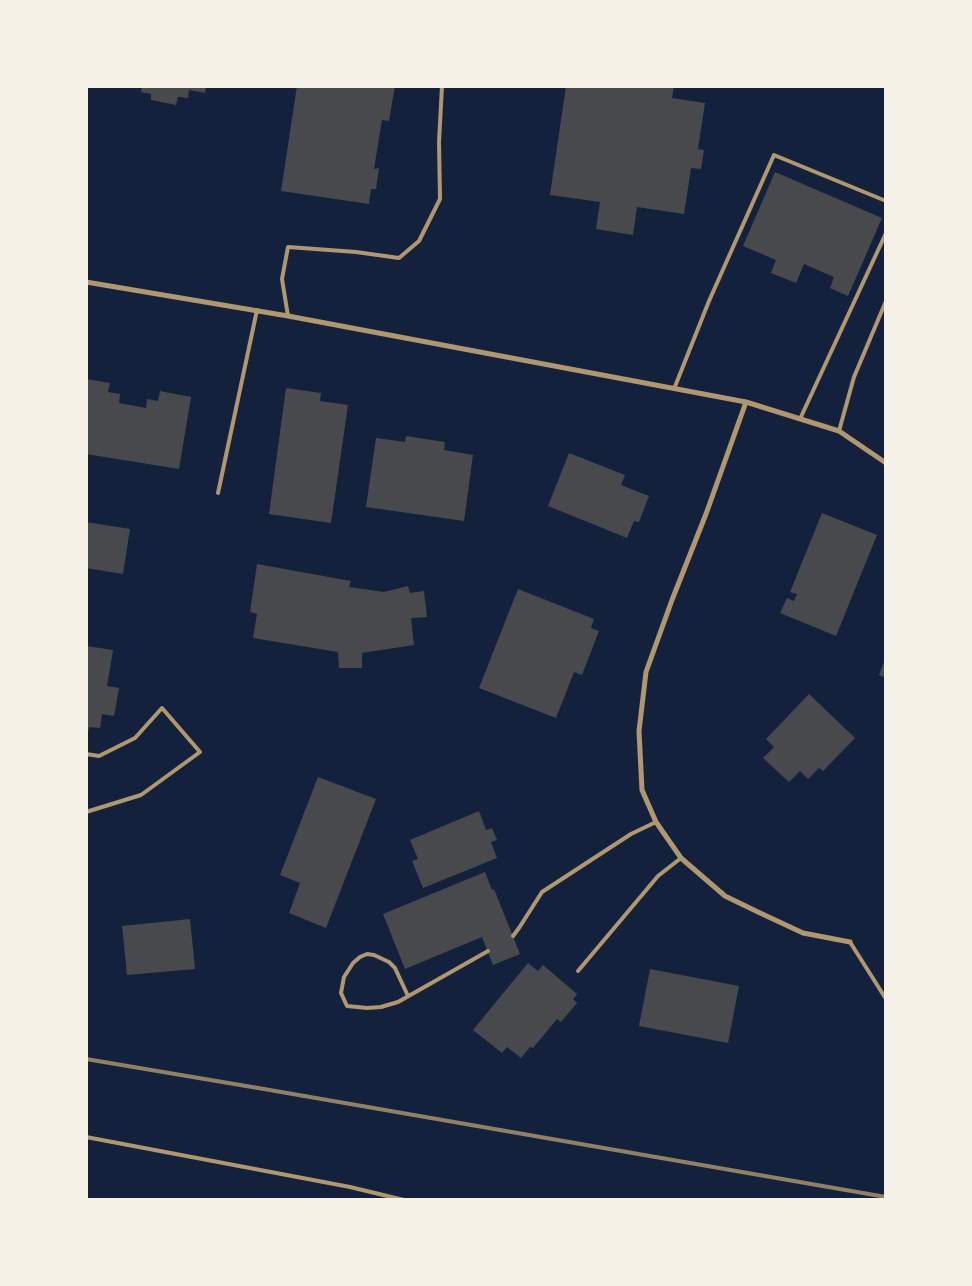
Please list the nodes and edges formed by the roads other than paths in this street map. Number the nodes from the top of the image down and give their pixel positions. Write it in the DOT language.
graph roads {
  1 [pos="442,86"];
  2 [pos="886,201"];
  3 [pos="886,234"];
  4 [pos="86,282"];
  5 [pos="886,301"];
  6 [pos="257,310"];
  7 [pos="288,316"];
  8 [pos="674,389"];
  9 [pos="746,402"];
  10 [pos="800,418"];
  11 [pos="839,430"];
  12 [pos="886,462"];
  13 [pos="218,493"];
  14 [pos="86,754"];
  15 [pos="86,812"];
  16 [pos="656,822"];
  17 [pos="681,858"];
  18 [pos="513,936"];
  19 [pos="850,942"];
  20 [pos="488,951"];
  21 [pos="578,971"];
  22 [pos="408,996"];
  23 [pos="886,999"];
  24 [pos="86,1138"];
  25 [pos="404,1200"];
  1 -- 7 [label="lane"];
  2 -- 8 [label="lane"];
  3 -- 10 [label="lane"];
  4 -- 6 [label="street"];
  5 -- 11 [label="lane"];
  6 -- 7 [label="street"];
  6 -- 13 [label="lane"];
  7 -- 8 [label="street"];
  8 -- 9 [label="street"];
  9 -- 10 [label="street"];
  9 -- 16 [label="street"];
  10 -- 11 [label="street"];
  11 -- 12 [label="street"];
  14 -- 15 [label="lane"];
  16 -- 17 [label="street"];
  16 -- 18 [label="lane"];
  17 -- 19 [label="street"];
  17 -- 21 [label="lane"];
  19 -- 23 [label="lane"];
  20 -- 22 [label="lane"];
  22 -- 22 [label="lane"];
  24 -- 25 [label="lane"];
}
